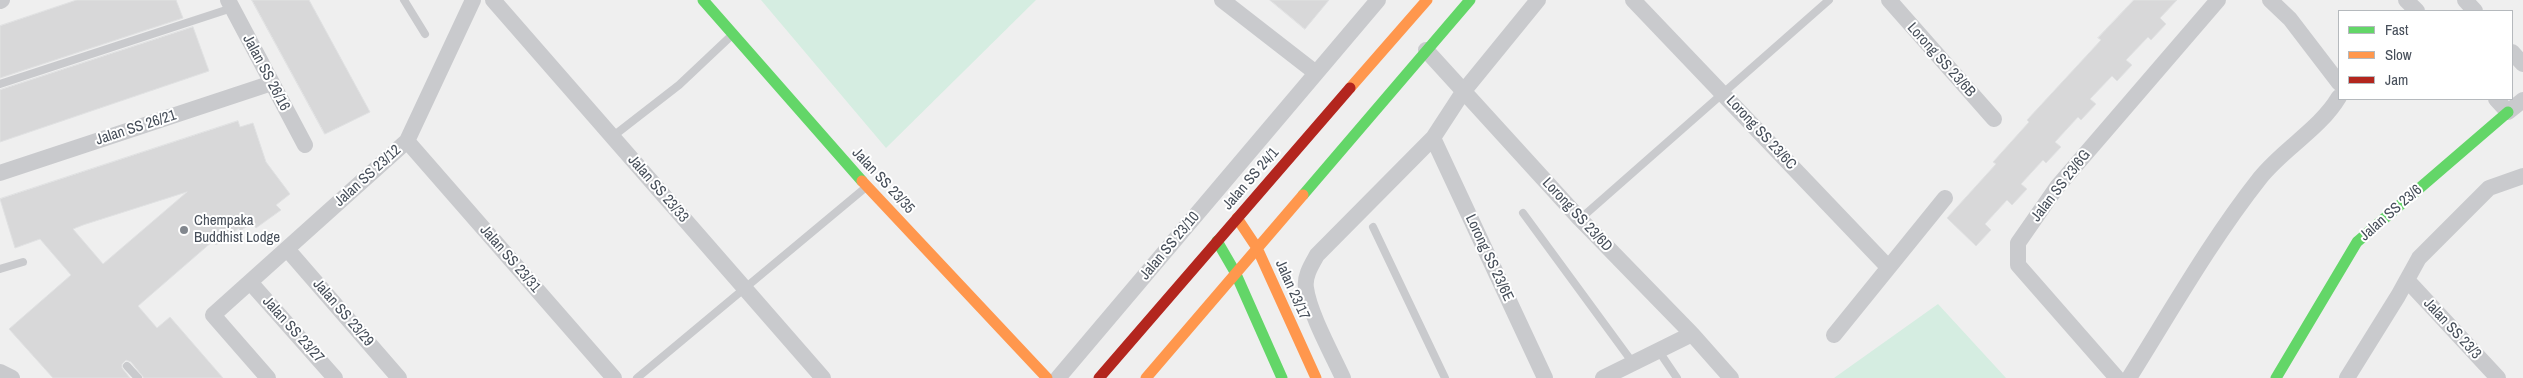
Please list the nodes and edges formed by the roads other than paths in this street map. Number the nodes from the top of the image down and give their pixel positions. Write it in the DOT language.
graph roads {
  1 [pos="404,0"];
  2 [pos="473,0"];
  3 [pos="493,0"];
  4 [pos="703,0"];
  5 [pos="1222,0"];
  6 [pos="1378,0"];
  7 [pos="1427,0"];
  8 [pos="1470,0"];
  9 [pos="1538,0"];
  10 [pos="1633,0"];
  11 [pos="1829,0"];
  12 [pos="1889,0"];
  13 [pos="2218,0"];
  14 [pos="2270,0"];
  15 [pos="2406,0"];
  16 [pos="2465,0"];
  17 [pos="230,4"];
  18 [pos="2416,10"];
  19 [pos="2474,10"];
  20 [pos="425,34"];
  21 [pos="732,35"];
  22 [pos="1426,50"];
  23 [pos="2513,53"];
  24 [pos="2523,64"];
  25 [pos="1316,73"];
  26 [pos="2338,82"];
  27 [pos="272,83"];
  28 [pos="0,84"];
  29 [pos="1463,92"];
  30 [pos="1724,94"];
  31 [pos="2338,99"];
  32 [pos="2497,100"];
  33 [pos="2523,100"];
  34 [pos="2508,112"];
  35 [pos="1994,119"];
  36 [pos="612,137"];
  37 [pos="1433,138"];
  38 [pos="407,141"];
  39 [pos="305,145"];
  40 [pos="0,173"];
  41 [pos="2523,176"];
  42 [pos="867,187"];
  43 [pos="1945,198"];
  44 [pos="1523,214"];
  45 [pos="1237,218"];
  46 [pos="1580,219"];
  47 [pos="1373,227"];
  48 [pos="1217,241"];
  49 [pos="1257,248"];
  50 [pos="287,249"];
  51 [pos="23,262"];
  52 [pos="1888,267"];
  53 [pos="0,269"];
  54 [pos="1235,272"];
  55 [pos="2407,280"];
  56 [pos="250,282"];
  57 [pos="745,289"];
  58 [pos="1692,334"];
  59 [pos="1834,335"];
  60 [pos="1658,350"];
  61 [pos="1633,362"];
  62 [pos="127,366"];
  63 [pos="0,372"];
  64 [pos="12,378"];
  65 [pos="138,378"];
  66 [pos="268,378"];
  67 [pos="335,378"];
  68 [pos="399,378"];
  69 [pos="614,378"];
  70 [pos="637,378"];
  71 [pos="823,378"];
  72 [pos="1046,378"];
  73 [pos="1058,378"];
  74 [pos="1099,378"];
  75 [pos="1146,378"];
  76 [pos="1282,378"];
  77 [pos="1316,378"];
  78 [pos="1343,378"];
  79 [pos="1445,378"];
  80 [pos="1545,378"];
  81 [pos="1603,378"];
  82 [pos="1677,378"];
  83 [pos="1731,378"];
  84 [pos="2117,378"];
  85 [pos="2129,378"];
  86 [pos="2276,378"];
  87 [pos="2347,378"];
  88 [pos="2498,378"];
  1 -- 20 [label="lane"];
  2 -- 38 [label="street, Jalan SS 23/12"];
  3 -- 36 [label="street, Jalan SS 23/33"];
  4 -- 21 [label="street, Jalan SS 23/35"];
  5 -- 25 [label="street"];
  6 -- 25 [label="street, Jalan SS 23/10"];
  7 -- 45 [label="street, Jalan SS 24/1"];
  8 -- 22 [label="street"];
  9 -- 29 [label="street"];
  10 -- 30 [label="street, Lorong SS 23/6C"];
  11 -- 30 [label="lane"];
  12 -- 35 [label="street, Lorong SS 23/6B"];
  13 -- 84 [label="street, Jalan SS 23/6G"];
  14 -- 26 [label="street"];
  15 -- 18 [label="street"];
  16 -- 19 [label="street"];
  17 -- 27 [label="street, Jalan SS 26/16"];
  17 -- 28 [label="lane"];
  21 -- 36 [label="lane"];
  21 -- 42 [label="street, Jalan SS 23/35"];
  22 -- 29 [label="street, Lorong SS 23/6D"];
  22 -- 49 [label="street"];
  23 -- 24 [label="street"];
  25 -- 73 [label="street, Jalan SS 23/10"];
  27 -- 39 [label="street, Jalan SS 26/16"];
  27 -- 40 [label="street, Jalan SS 26/21"];
  29 -- 37 [label="street"];
  29 -- 46 [label="street, Lorong SS 23/6D"];
  30 -- 46 [label="lane"];
  30 -- 52 [label="street, Lorong SS 23/6C"];
  31 -- 85 [label="street"];
  32 -- 34 [label="street"];
  33 -- 34 [label="street"];
  34 -- 86 [label="street, Jalan SS 23/6"];
  36 -- 57 [label="street, Jalan SS 23/33"];
  37 -- 78 [label="street"];
  37 -- 80 [label="street, Lorong SS 23/6E"];
  38 -- 50 [label="street, Jalan SS 23/12"];
  38 -- 69 [label="street, Jalan SS 23/31"];
  41 -- 55 [label="street"];
  42 -- 57 [label="lane"];
  42 -- 72 [label="street, Jalan SS 23/35"];
  43 -- 52 [label="street"];
  44 -- 61 [label="lane"];
  45 -- 48 [label="street, Jalan SS 24/1"];
  45 -- 49 [label="street, Jalan 23/17"];
  46 -- 58 [label="street, Lorong SS 23/6D"];
  47 -- 79 [label="lane"];
  48 -- 54 [label="street"];
  48 -- 74 [label="street, Jalan SS 24/1"];
  49 -- 54 [label="street"];
  49 -- 77 [label="street, Jalan 23/17"];
  50 -- 56 [label="street, Jalan SS 23/12"];
  50 -- 68 [label="street, Jalan SS 23/29"];
  51 -- 53 [label="lane"];
  52 -- 59 [label="street"];
  54 -- 75 [label="street"];
  54 -- 76 [label="street"];
  55 -- 87 [label="street"];
  55 -- 88 [label="street, Jalan SS 23/3"];
  56 -- 66 [label="street, Jalan SS 23/12"];
  56 -- 67 [label="street, Jalan SS 23/27"];
  57 -- 70 [label="lane"];
  57 -- 71 [label="street, Jalan SS 23/33"];
  58 -- 60 [label="street"];
  58 -- 83 [label="street, Lorong SS 23/6D"];
  60 -- 61 [label="street"];
  60 -- 82 [label="lane"];
  61 -- 81 [label="street"];
  62 -- 65 [label="lane"];
  63 -- 64 [label="street"];
}
